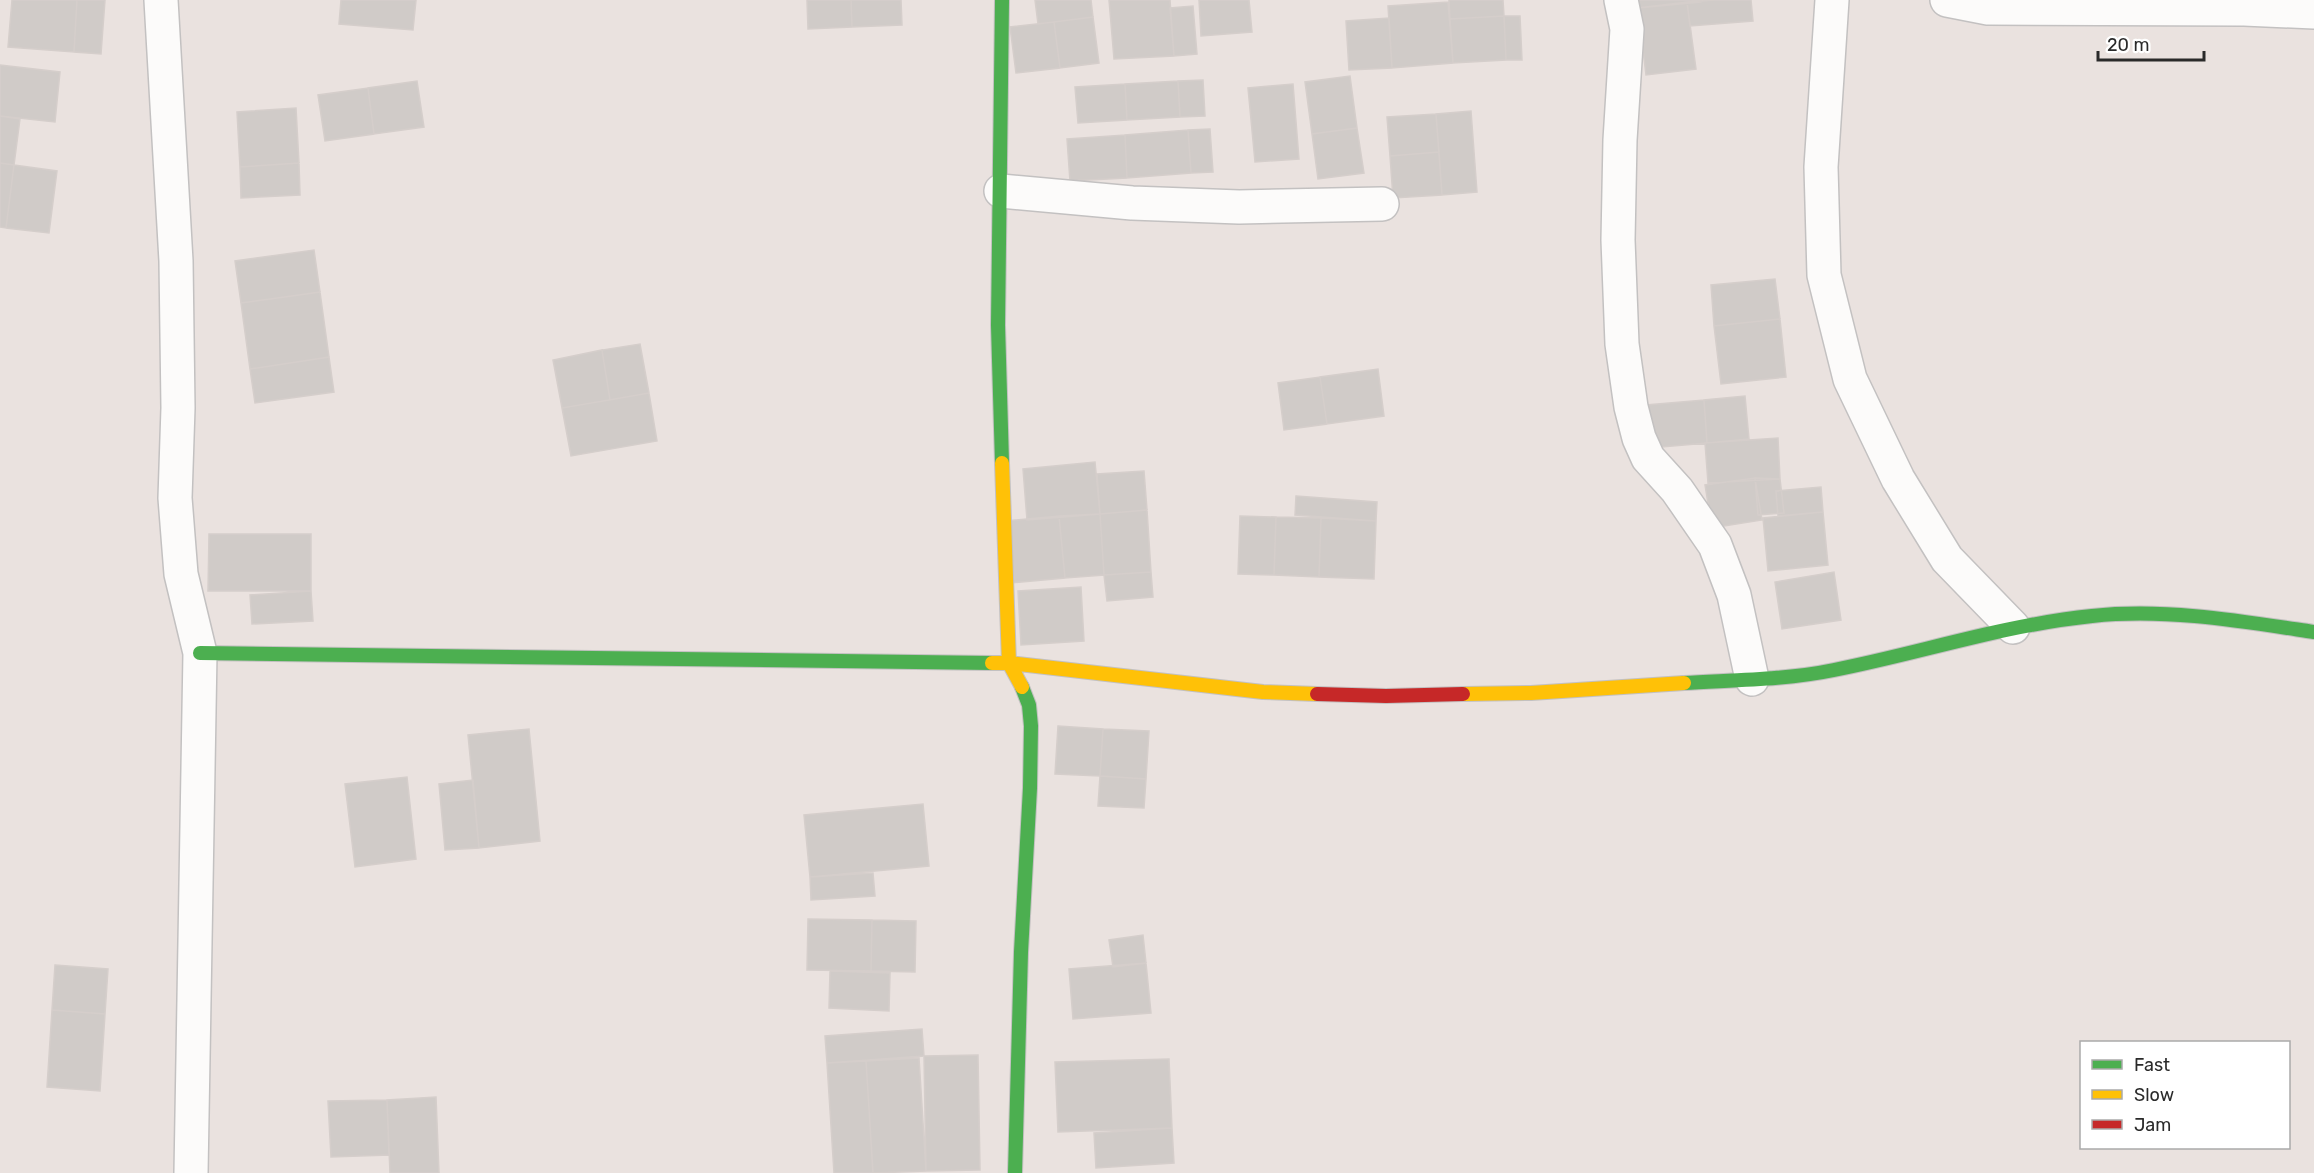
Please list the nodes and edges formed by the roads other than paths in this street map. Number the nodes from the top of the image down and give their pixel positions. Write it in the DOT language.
graph roads {
  1 [pos="161,0"];
  2 [pos="1002,0"];
  3 [pos="1621,0"];
  4 [pos="1832,0"];
  5 [pos="1947,0"];
  6 [pos="2314,12"];
  7 [pos="1001,191"];
  8 [pos="1382,204"];
  9 [pos="2013,627"];
  10 [pos="2314,632"];
  11 [pos="200,653"];
  12 [pos="1008,663"];
  13 [pos="1752,679"];
  14 [pos="191,1173"];
  15 [pos="1015,1173"];
  1 -- 11 [label="street"];
  2 -- 7 [label="street"];
  3 -- 13 [label="street"];
  4 -- 9 [label="street"];
  5 -- 6 [label="street"];
  7 -- 8 [label="street"];
  7 -- 12 [label="street"];
  9 -- 10 [label="street"];
  9 -- 13 [label="street"];
  11 -- 12 [label="street"];
  11 -- 14 [label="street"];
  12 -- 13 [label="street"];
  12 -- 15 [label="street"];
}
